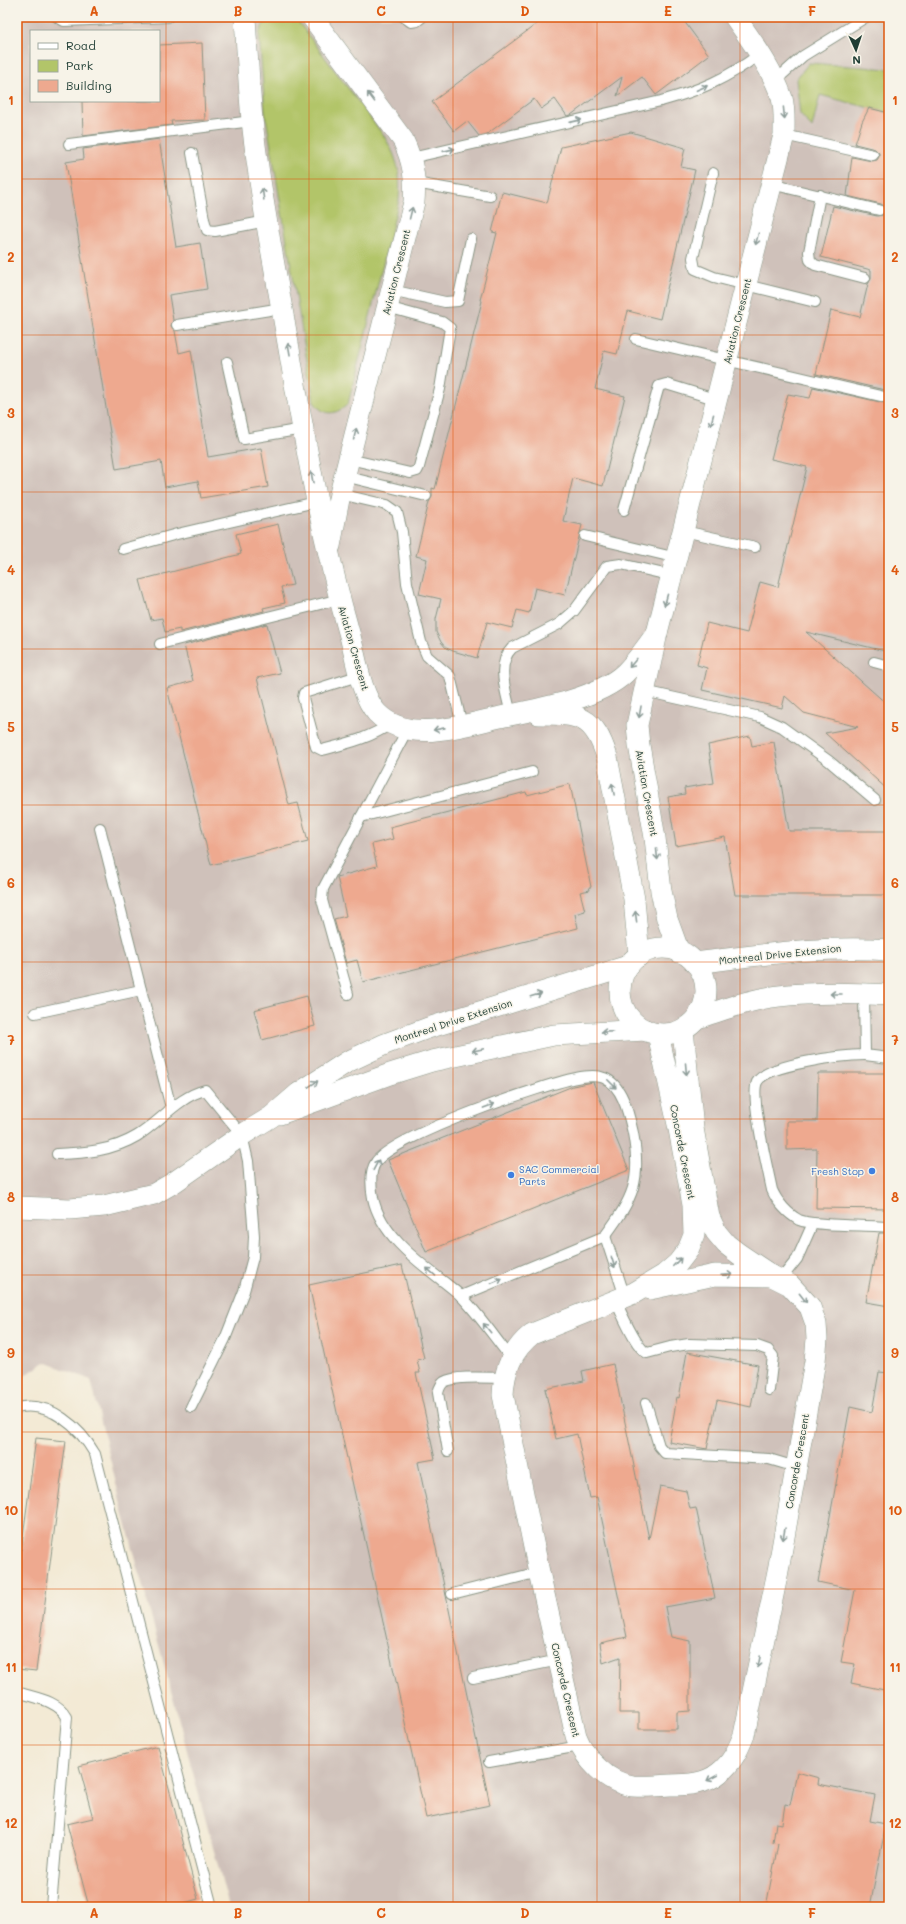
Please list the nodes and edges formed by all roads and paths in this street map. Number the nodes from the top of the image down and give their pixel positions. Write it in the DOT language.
graph roads {
  1 [pos="57,17"];
  2 [pos="168,17"];
  3 [pos="245,17"];
  4 [pos="312,17"];
  5 [pos="404,17"];
  6 [pos="422,17"];
  7 [pos="735,17"];
  8 [pos="866,17"];
  9 [pos="760,54"];
  10 [pos="775,81"];
  11 [pos="252,121"];
  12 [pos="784,135"];
  13 [pos="69,144"];
  14 [pos="192,153"];
  15 [pos="873,155"];
  16 [pos="411,158"];
  17 [pos="713,173"];
  18 [pos="415,183"];
  19 [pos="771,184"];
  20 [pos="490,196"];
  21 [pos="820,196"];
  22 [pos="880,210"];
  23 [pos="267,221"];
  24 [pos="471,239"];
  25 [pos="865,278"];
  26 [pos="746,285"];
  27 [pos="389,298"];
  28 [pos="815,302"];
  29 [pos="282,308"];
  30 [pos="177,325"];
  31 [pos="636,340"];
  32 [pos="727,361"];
  33 [pos="227,362"];
  34 [pos="889,398"];
  35 [pos="718,400"];
  36 [pos="303,429"];
  37 [pos="344,476"];
  38 [pos="426,496"];
  39 [pos="316,502"];
  40 [pos="624,510"];
  41 [pos="684,530"];
  42 [pos="585,536"];
  43 [pos="755,547"];
  44 [pos="123,549"];
  45 [pos="329,555"];
  46 [pos="675,567"];
  47 [pos="340,599"];
  48 [pos="657,633"];
  49 [pos="160,644"];
  50 [pos="874,662"];
  51 [pos="889,666"];
  52 [pos="361,674"];
  53 [pos="644,691"];
  54 [pos="515,714"];
  55 [pos="462,725"];
  56 [pos="400,727"];
  57 [pos="532,772"];
  58 [pos="875,800"];
  59 [pos="361,817"];
  60 [pos="100,828"];
  61 [pos="889,950"];
  62 [pos="687,957"];
  63 [pos="634,961"];
  64 [pos="141,990"];
  65 [pos="348,994"];
  66 [pos="864,994"];
  67 [pos="889,995"];
  68 [pos="35,1013"];
  69 [pos="690,1024"];
  70 [pos="652,1032"];
  71 [pos="865,1055"];
  72 [pos="889,1058"];
  73 [pos="171,1108"];
  74 [pos="271,1117"];
  75 [pos="242,1135"];
  76 [pos="57,1154"];
  77 [pos="17,1207"];
  78 [pos="813,1223"];
  79 [pos="889,1227"];
  80 [pos="605,1236"];
  81 [pos="777,1278"];
  82 [pos="461,1296"];
  83 [pos="625,1297"];
  84 [pos="511,1358"];
  85 [pos="504,1378"];
  86 [pos="769,1390"];
  87 [pos="646,1403"];
  88 [pos="191,1407"];
  89 [pos="17,1408"];
  90 [pos="448,1451"];
  91 [pos="796,1467"];
  92 [pos="539,1572"];
  93 [pos="452,1594"];
  94 [pos="559,1660"];
  95 [pos="473,1678"];
  96 [pos="17,1692"];
  97 [pos="580,1746"];
  98 [pos="489,1762"];
  99 [pos="50,1907"];
  100 [pos="212,1907"];
  1 -- 2 [label="lane"];
  3 -- 11 [label="street, Aviation Crescent"];
  16 -- 4 [label="street, Aviation Crescent, one-way"];
  5 -- 6 [label="lane"];
  7 -- 9 [label="street, Aviation Crescent"];
  8 -- 10 [label="lane"];
  9 -- 10 [label="street, Aviation Crescent"];
  16 -- 9 [label="lane, one-way"];
  10 -- 12 [label="street, Aviation Crescent, one-way"];
  11 -- 13 [label="lane"];
  23 -- 11 [label="street, Aviation Crescent, one-way"];
  12 -- 15 [label="lane"];
  12 -- 19 [label="street, Aviation Crescent"];
  14 -- 23 [label="lane"];
  16 -- 18 [label="street, Aviation Crescent"];
  17 -- 26 [label="lane"];
  18 -- 20 [label="lane"];
  27 -- 18 [label="street, Aviation Crescent, one-way"];
  19 -- 21 [label="lane"];
  19 -- 26 [label="street, Aviation Crescent, one-way"];
  21 -- 22 [label="lane"];
  21 -- 25 [label="lane"];
  23 -- 29 [label="street, Aviation Crescent"];
  24 -- 27 [label="lane"];
  26 -- 28 [label="lane"];
  26 -- 32 [label="street, Aviation Crescent"];
  37 -- 27 [label="street, Aviation Crescent, one-way"];
  27 -- 37 [label="lane"];
  29 -- 30 [label="lane"];
  36 -- 29 [label="street, Aviation Crescent, one-way"];
  31 -- 32 [label="lane"];
  32 -- 34 [label="lane"];
  32 -- 35 [label="street, Aviation Crescent"];
  33 -- 36 [label="lane"];
  35 -- 40 [label="lane"];
  35 -- 41 [label="street, Aviation Crescent, one-way"];
  39 -- 36 [label="street, Aviation Crescent, one-way"];
  37 -- 38 [label="lane"];
  37 -- 45 [label="street, Aviation Crescent"];
  37 -- 55 [label="lane"];
  39 -- 44 [label="lane"];
  39 -- 45 [label="street, Aviation Crescent"];
  41 -- 43 [label="lane"];
  41 -- 46 [label="street, Aviation Crescent"];
  42 -- 46 [label="lane"];
  45 -- 47 [label="street, Aviation Crescent"];
  46 -- 48 [label="street, Aviation Crescent, one-way"];
  46 -- 54 [label="lane"];
  47 -- 49 [label="lane"];
  47 -- 52 [label="street, Aviation Crescent"];
  48 -- 53 [label="street, Aviation Crescent"];
  48 -- 54 [label="street, Aviation Crescent, one-way"];
  50 -- 51 [label="lane"];
  52 -- 56 [label="street, Aviation Crescent"];
  52 -- 56 [label="lane"];
  53 -- 58 [label="lane"];
  53 -- 62 [label="street, Aviation Crescent, one-way"];
  54 -- 55 [label="street, Aviation Crescent"];
  63 -- 54 [label="street, Aviation Crescent, one-way"];
  55 -- 56 [label="street, Aviation Crescent, one-way"];
  56 -- 59 [label="lane"];
  57 -- 59 [label="lane"];
  59 -- 65 [label="lane"];
  60 -- 64 [label="lane"];
  61 -- 62 [label="street, Montreal Drive Extension"];
  62 -- 63 [label="street"];
  62 -- 69 [label="street"];
  63 -- 70 [label="street"];
  74 -- 63 [label="street, Montreal Drive Extension, one-way"];
  64 -- 68 [label="lane"];
  64 -- 73 [label="lane"];
  66 -- 67 [label="street"];
  66 -- 69 [label="street, one-way"];
  66 -- 71 [label="lane"];
  69 -- 70 [label="street"];
  69 -- 81 [label="street, Concorde Crescent, one-way"];
  70 -- 74 [label="street, Montreal Drive Extension, one-way"];
  83 -- 70 [label="street, Concorde Crescent, one-way"];
  71 -- 72 [label="lane"];
  71 -- 78 [label="lane"];
  73 -- 75 [label="lane"];
  73 -- 76 [label="lane"];
  74 -- 75 [label="street, Montreal Drive Extension"];
  75 -- 77 [label="street, Montreal Drive Extension"];
  75 -- 88 [label="lane"];
  78 -- 79 [label="lane"];
  78 -- 81 [label="lane"];
  82 -- 80 [label="lane, one-way"];
  82 -- 80 [label="lane, one-way"];
  80 -- 83 [label="lane, one-way"];
  83 -- 81 [label="street, Concorde Crescent, one-way"];
  81 -- 91 [label="street, Concorde Crescent, one-way"];
  84 -- 82 [label="lane, one-way"];
  83 -- 84 [label="street, Concorde Crescent"];
  83 -- 86 [label="lane"];
  84 -- 85 [label="street, Concorde Crescent"];
  85 -- 90 [label="lane"];
  85 -- 92 [label="street, Concorde Crescent"];
  87 -- 91 [label="lane"];
  89 -- 100 [label="lane"];
  91 -- 97 [label="street, Concorde Crescent, one-way"];
  92 -- 93 [label="lane"];
  92 -- 94 [label="street, Concorde Crescent"];
  94 -- 95 [label="lane"];
  94 -- 97 [label="street, Concorde Crescent"];
  96 -- 99 [label="lane"];
  97 -- 98 [label="lane"];
}
